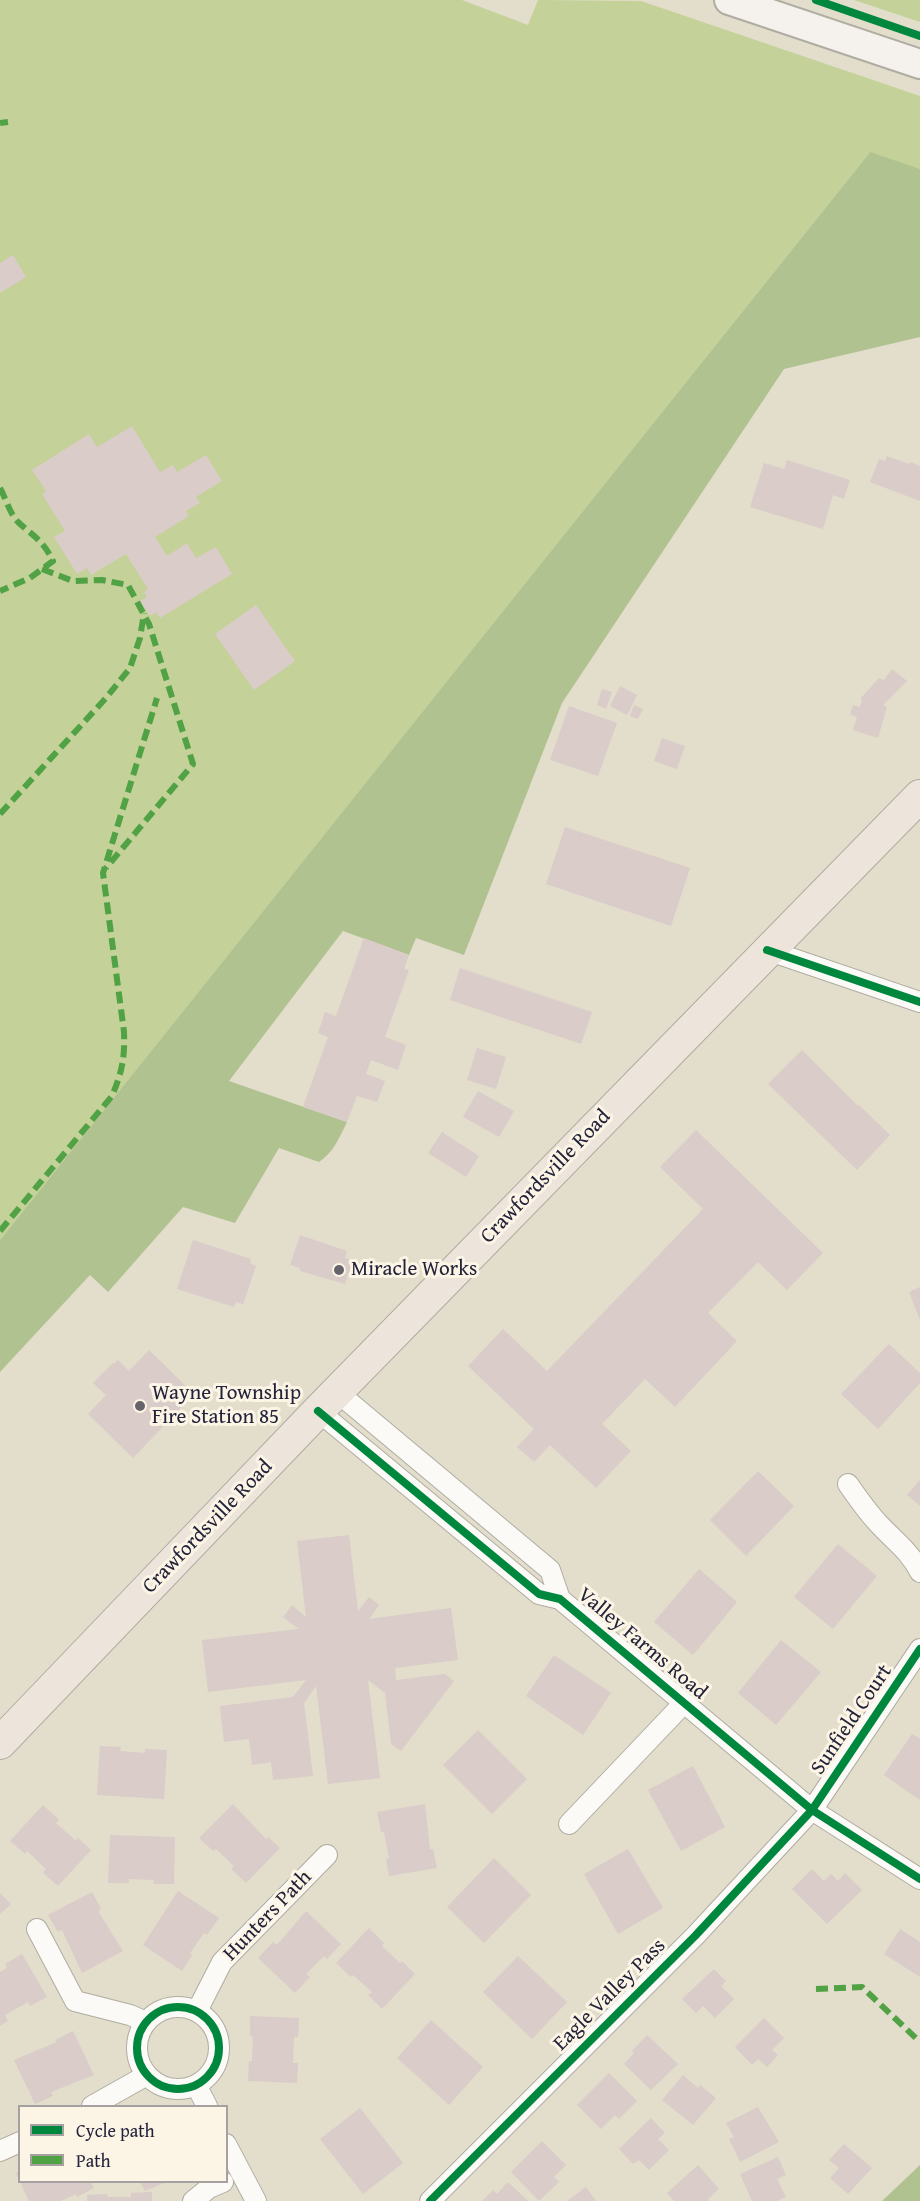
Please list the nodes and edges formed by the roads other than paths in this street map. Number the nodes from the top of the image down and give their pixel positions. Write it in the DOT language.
graph roads {
  1 [pos="729,0"];
  2 [pos="920,64"];
  3 [pos="920,796"];
  4 [pos="767,950"];
  5 [pos="920,1002"];
  6 [pos="327,1401"];
  7 [pos="848,1484"];
  8 [pos="920,1572"];
  9 [pos="920,1650"];
  10 [pos="684,1702"];
  11 [pos="0,1743"];
  12 [pos="812,1810"];
  13 [pos="569,1824"];
  14 [pos="327,1855"];
  15 [pos="920,1879"];
  16 [pos="37,1929"];
  17 [pos="197,2011"];
  18 [pos="146,2022"];
  19 [pos="147,2075"];
  20 [pos="196,2085"];
  21 [pos="94,2105"];
  22 [pos="206,2105"];
  23 [pos="18,2143"];
  24 [pos="0,2151"];
  25 [pos="228,2161"];
  26 [pos="230,2178"];
  27 [pos="219,2183"];
  28 [pos="193,2201"];
  29 [pos="256,2201"];
  30 [pos="430,2201"];
  1 -- 2 [label="main road"];
  3 -- 4 [label="main road, Crawfordsville Road"];
  4 -- 5 [label="street"];
  4 -- 6 [label="main road, Crawfordsville Road"];
  6 -- 10 [label="street, Valley Farms Road"];
  6 -- 11 [label="main road, Crawfordsville Road"];
  7 -- 8 [label="street"];
  9 -- 12 [label="street, Sunfield Court"];
  10 -- 12 [label="street, Valley Farms Road"];
  10 -- 13 [label="street"];
  12 -- 15 [label="street, Valley Farms Road"];
  12 -- 30 [label="street, Eagle Valley Pass"];
  14 -- 17 [label="street, Hunters Path"];
  16 -- 18 [label="street"];
  17 -- 18 [label="street"];
  17 -- 20 [label="street"];
  18 -- 19 [label="street"];
  19 -- 20 [label="street"];
  19 -- 21 [label="street"];
  20 -- 22 [label="street"];
  23 -- 24 [label="street"];
  25 -- 26 [label="street"];
  26 -- 29 [label="street"];
  27 -- 28 [label="street"];
}
